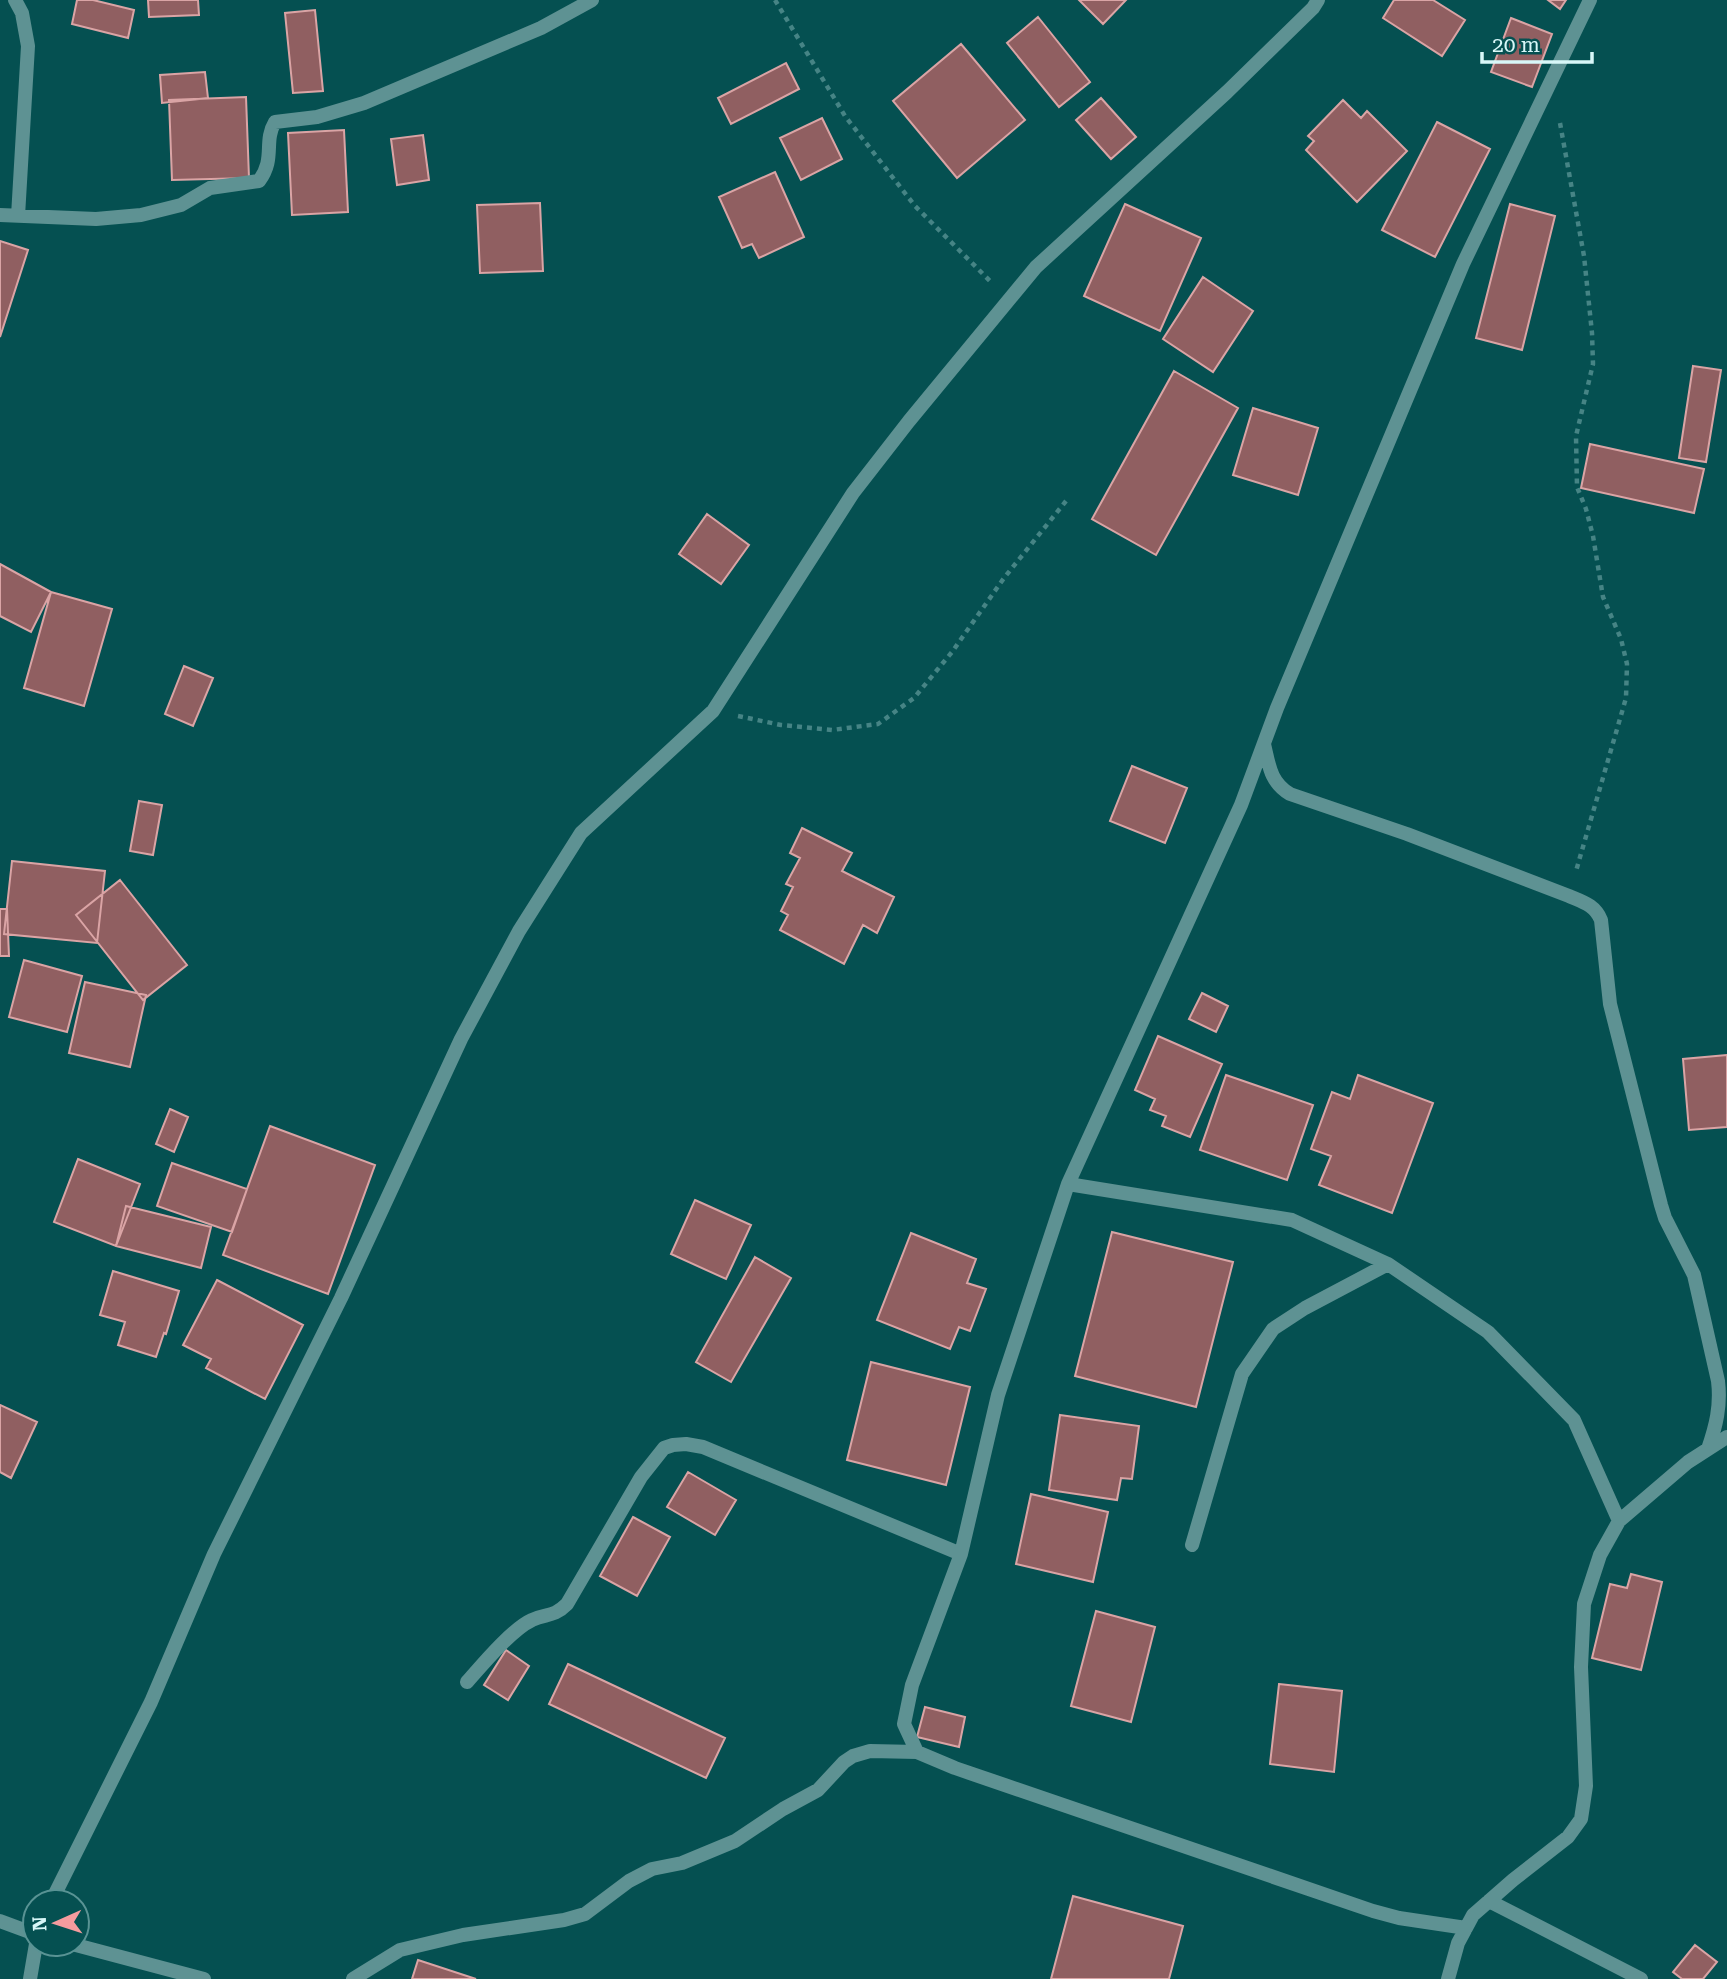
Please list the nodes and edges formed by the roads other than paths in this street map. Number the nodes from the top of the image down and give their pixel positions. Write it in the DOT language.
graph roads {
  1 [pos="15,0"];
  2 [pos="592,0"];
  3 [pos="1318,0"];
  4 [pos="1590,0"];
  5 [pos="0,215"];
  6 [pos="18,216"];
  7 [pos="1264,743"];
  8 [pos="1069,1184"];
  9 [pos="1388,1264"];
  10 [pos="1727,1437"];
  11 [pos="1708,1449"];
  12 [pos="1619,1521"];
  13 [pos="1192,1545"];
  14 [pos="961,1554"];
  15 [pos="467,1682"];
  16 [pos="917,1752"];
  17 [pos="58,1888"];
  18 [pos="1489,1901"];
  19 [pos="0,1921"];
  20 [pos="1465,1928"];
  21 [pos="21,1929"];
  22 [pos="91,1949"];
  23 [pos="34,1958"];
  24 [pos="30,1979"];
  25 [pos="204,1979"];
  26 [pos="353,1979"];
  27 [pos="1448,1979"];
  28 [pos="1641,1979"];
  1 -- 6 [label="street"];
  2 -- 6 [label="street"];
  3 -- 17 [label="street"];
  4 -- 7 [label="street"];
  5 -- 6 [label="street"];
  7 -- 8 [label="street"];
  7 -- 11 [label="street"];
  8 -- 9 [label="street"];
  8 -- 14 [label="street"];
  9 -- 12 [label="street"];
  9 -- 13 [label="street"];
  10 -- 11 [label="street"];
  11 -- 12 [label="street"];
  12 -- 18 [label="street"];
  14 -- 15 [label="street"];
  14 -- 16 [label="street"];
  16 -- 20 [label="street"];
  16 -- 26 [label="street"];
  18 -- 20 [label="street"];
  18 -- 28 [label="street"];
  19 -- 21 [label="street"];
  20 -- 27 [label="street"];
  22 -- 25 [label="street"];
  23 -- 24 [label="street"];
}
